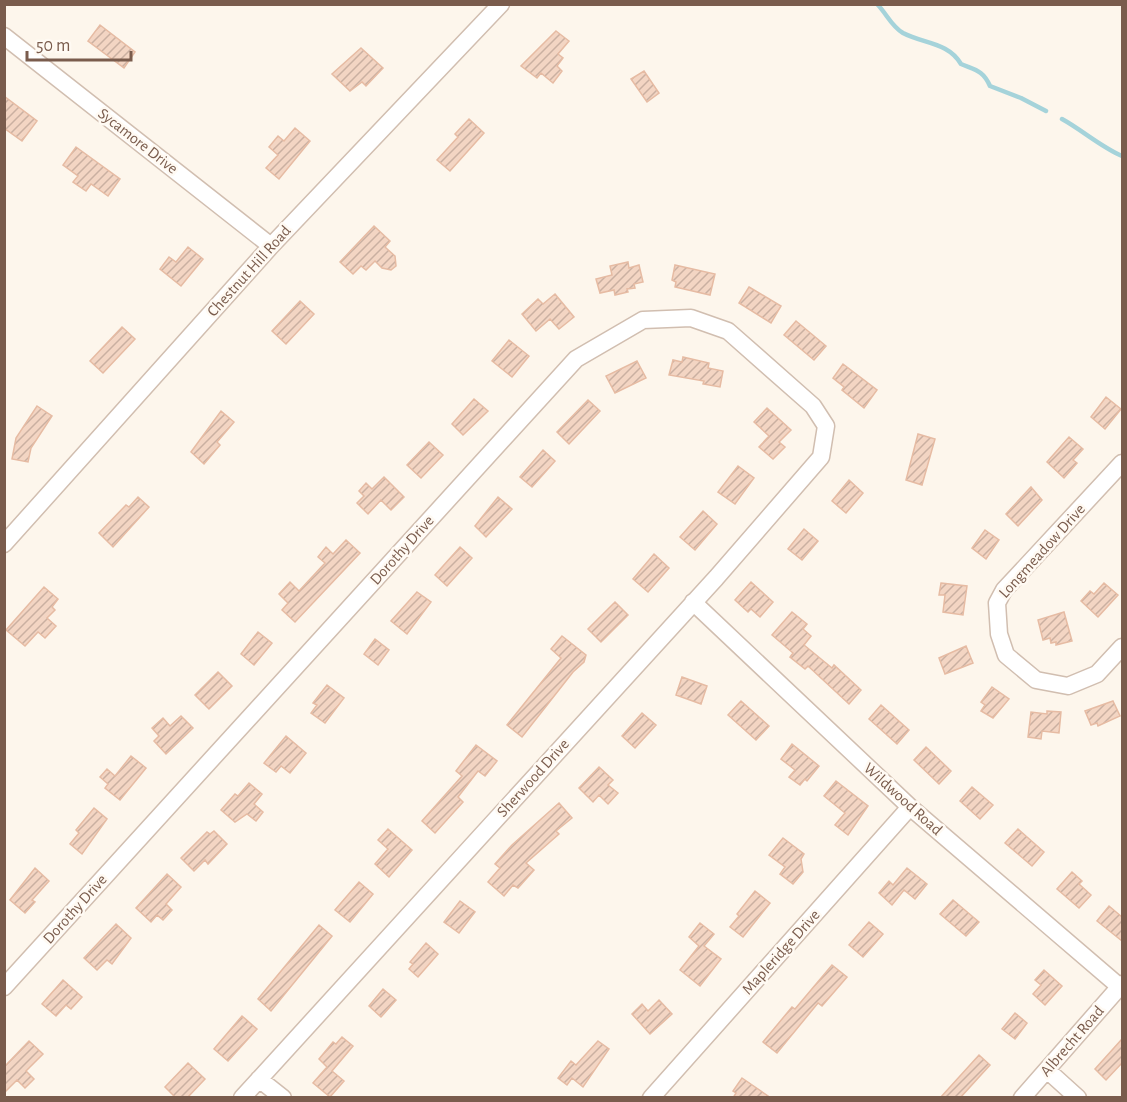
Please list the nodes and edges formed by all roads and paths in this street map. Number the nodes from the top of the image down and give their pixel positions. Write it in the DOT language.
graph roads {
  1 [pos="501,4"];
  2 [pos="4,36"];
  3 [pos="271,246"];
  4 [pos="821,456"];
  5 [pos="1122,464"];
  6 [pos="4,543"];
  7 [pos="693,602"];
  8 [pos="1122,647"];
  9 [pos="910,807"];
  10 [pos="1121,986"];
  11 [pos="4,987"];
  12 [pos="1047,1070"];
  13 [pos="260,1079"];
  14 [pos="242,1098"];
  15 [pos="283,1098"];
  16 [pos="651,1098"];
  17 [pos="1022,1098"];
  18 [pos="1078,1098"];
  1 -- 3 [label="street, Chestnut Hill Road"];
  2 -- 3 [label="street, Sycamore Drive"];
  3 -- 6 [label="street, Chestnut Hill Road"];
  4 -- 7 [label="street, Sherwood Drive"];
  4 -- 11 [label="street, Dorothy Drive"];
  5 -- 8 [label="street, Longmeadow Drive"];
  7 -- 9 [label="street, Wildwood Road"];
  7 -- 13 [label="street, Sherwood Drive"];
  9 -- 10 [label="street, Wildwood Road"];
  9 -- 16 [label="street, Mapleridge Drive"];
  10 -- 12 [label="street, Albrecht Road"];
  12 -- 17 [label="street, Albrecht Road"];
  12 -- 18 [label="street"];
  13 -- 14 [label="street, Sherwood Drive"];
  13 -- 15 [label="street"];
}
